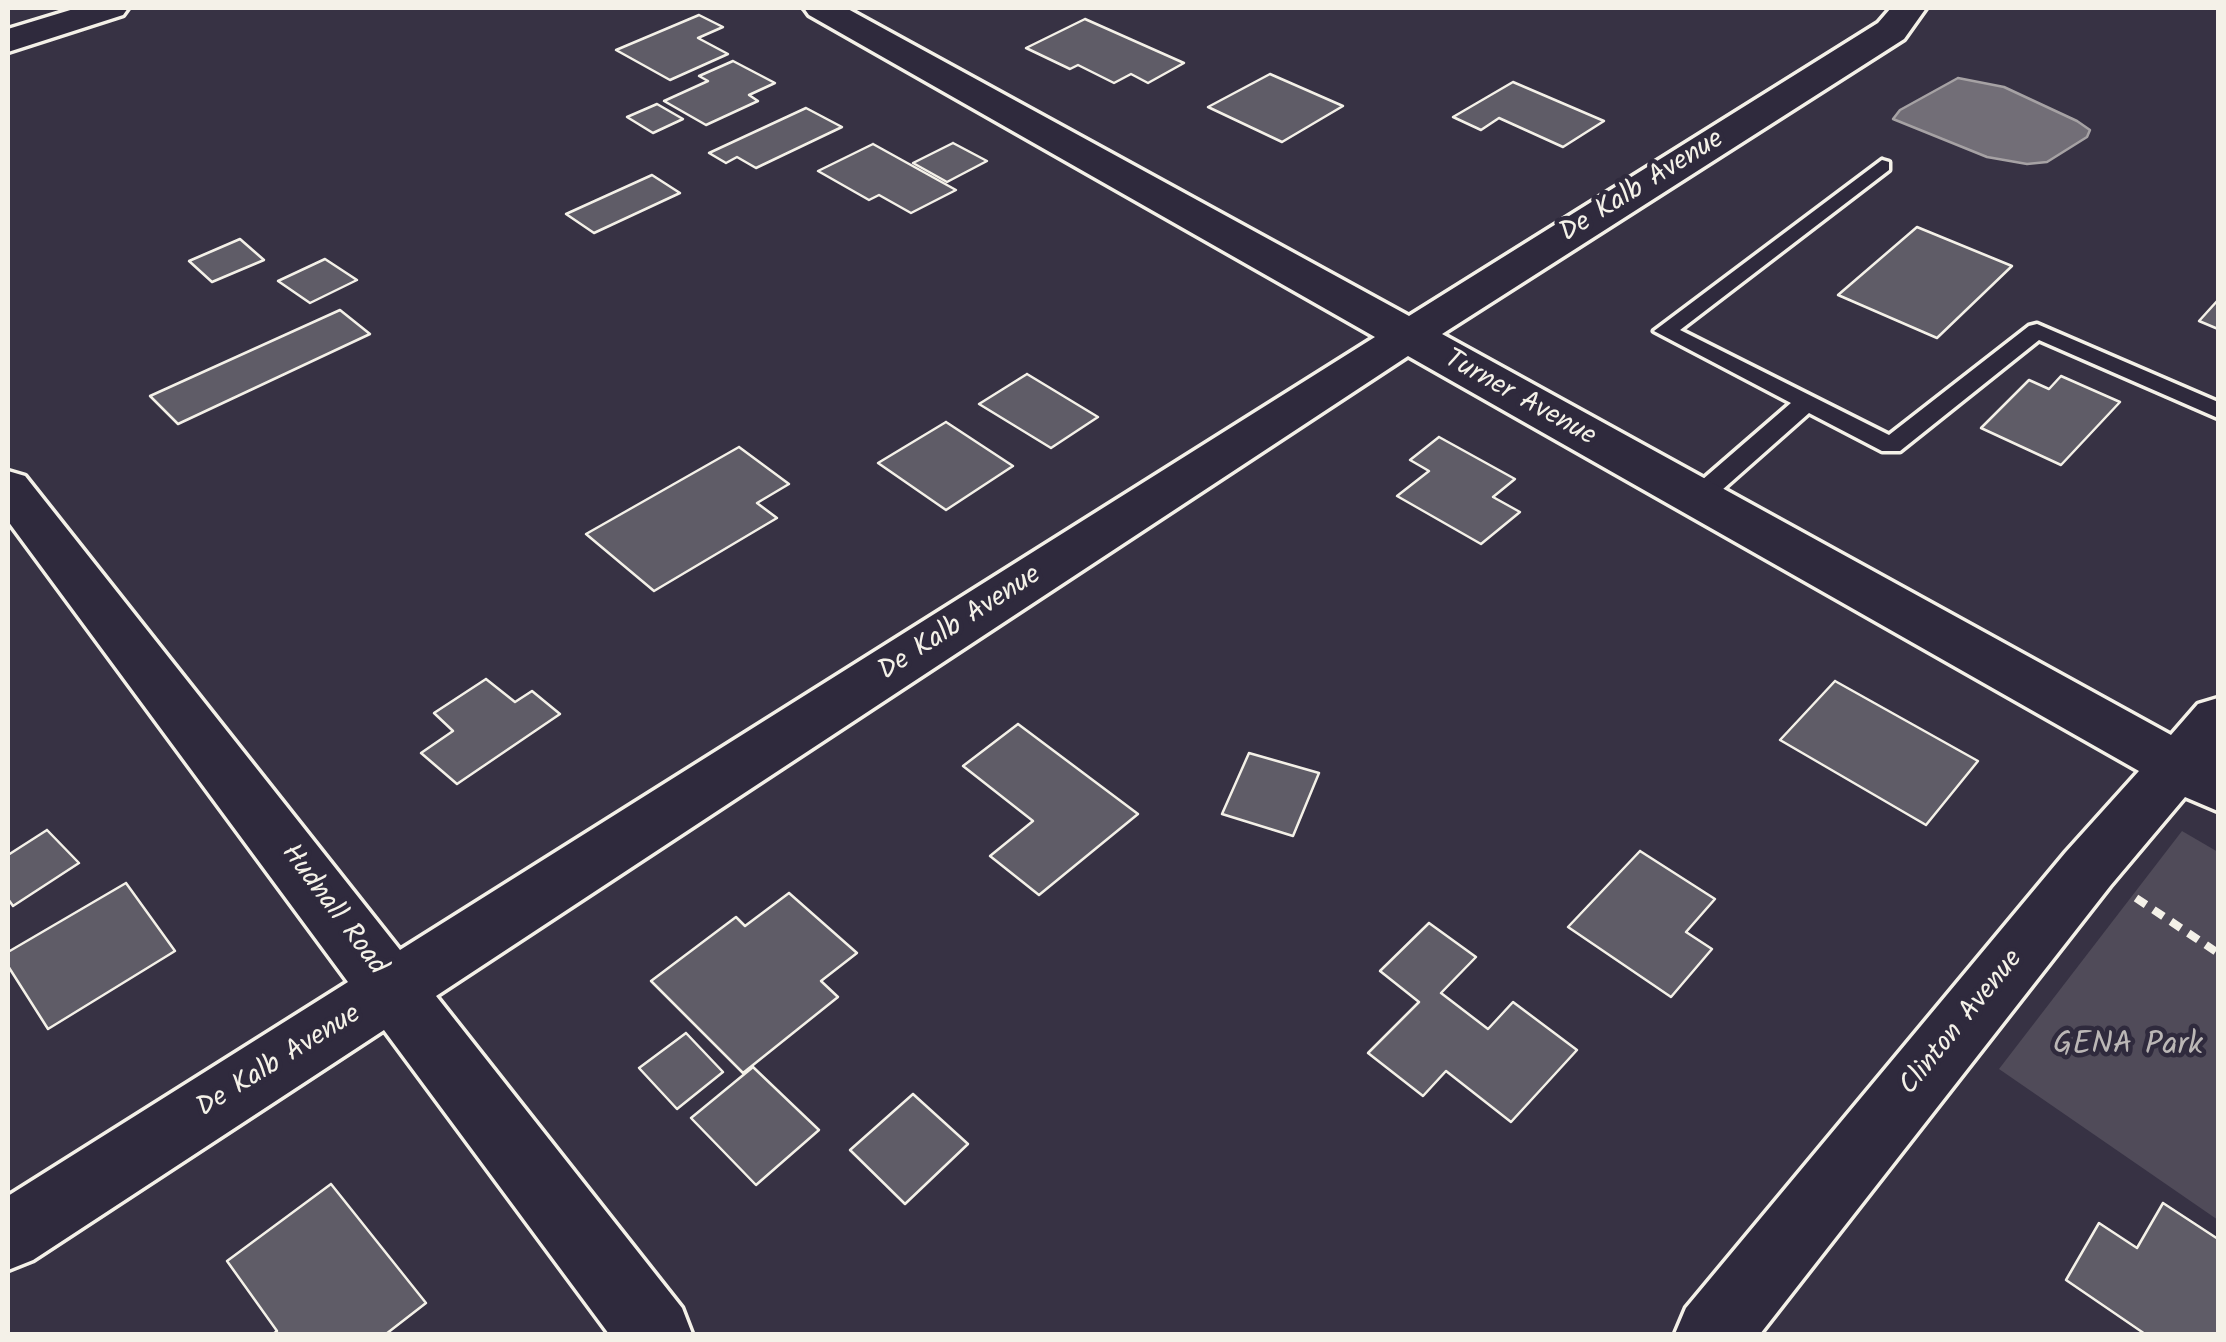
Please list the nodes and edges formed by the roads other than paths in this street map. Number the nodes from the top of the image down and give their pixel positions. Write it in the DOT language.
graph roads {
  1 [pos="111,8"];
  2 [pos="821,8"];
  3 [pos="1909,8"];
  4 [pos="8,40"];
  5 [pos="1882,166"];
  6 [pos="1408,337"];
  7 [pos="1808,402"];
  8 [pos="2218,411"];
  9 [pos="8,487"];
  10 [pos="1696,499"];
  11 [pos="2206,758"];
  12 [pos="393,990"];
  13 [pos="8,1236"];
  14 [pos="655,1334"];
  15 [pos="1713,1334"];
  1 -- 4 [label="street"];
  2 -- 6 [label="street, Turner Avenue"];
  3 -- 6 [label="street, De Kalb Avenue"];
  5 -- 7 [label="lane"];
  6 -- 10 [label="street, Turner Avenue"];
  6 -- 12 [label="street, De Kalb Avenue"];
  7 -- 8 [label="lane"];
  7 -- 10 [label="lane"];
  9 -- 12 [label="street, Hudnall Road"];
  10 -- 11 [label="street, Turner Avenue"];
  11 -- 15 [label="street, Clinton Avenue"];
  12 -- 13 [label="street, De Kalb Avenue"];
  12 -- 14 [label="street, Hudnall Road"];
}
